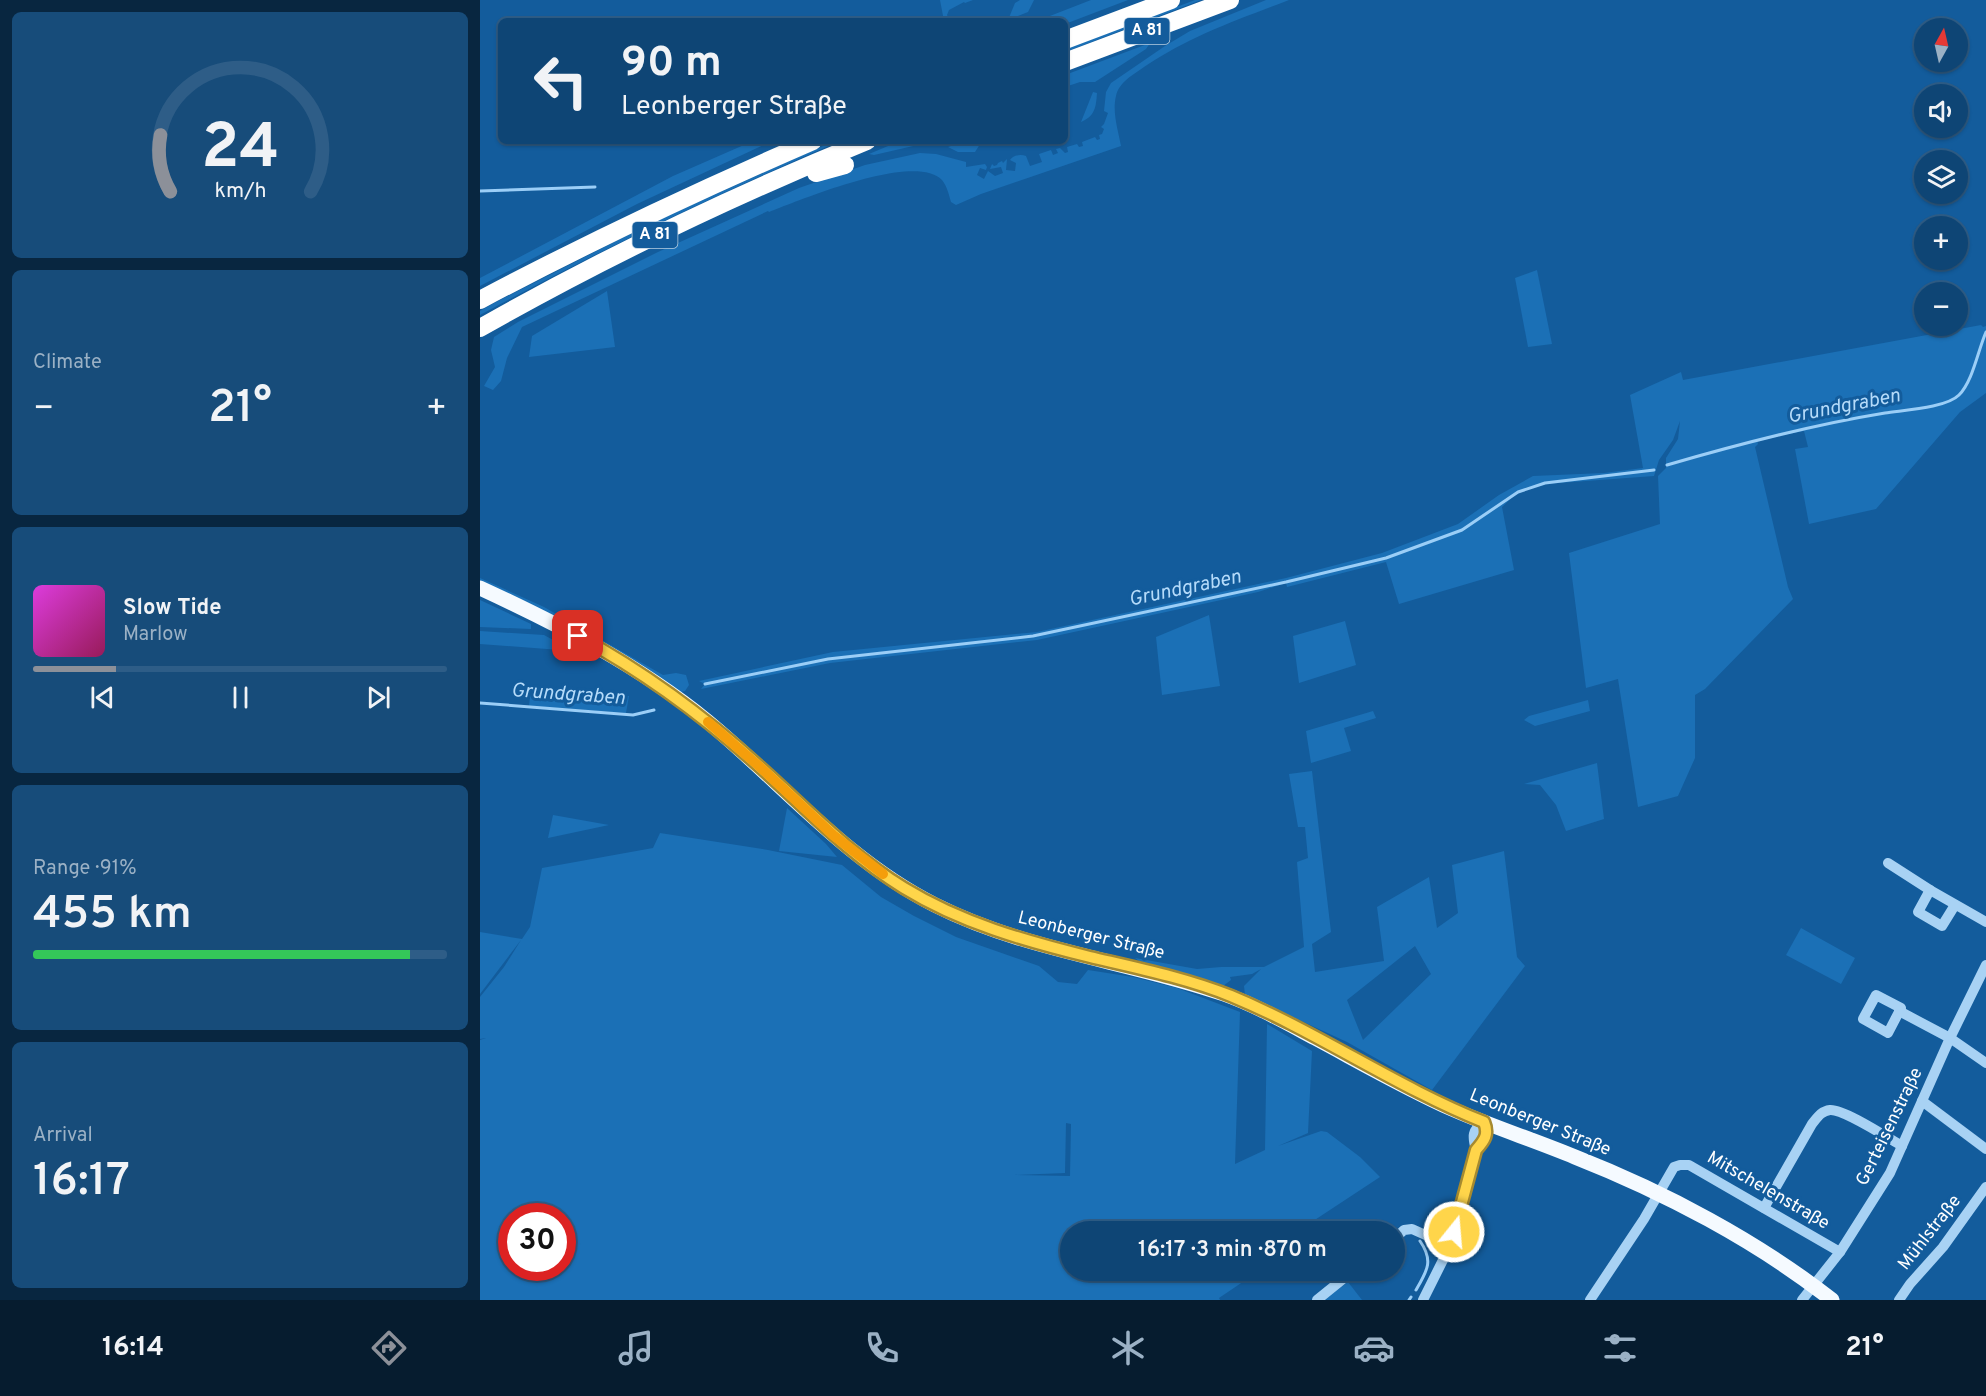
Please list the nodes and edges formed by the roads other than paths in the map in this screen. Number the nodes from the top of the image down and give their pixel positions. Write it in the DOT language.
graph roads {
  1 [pos="1171,0"];
  2 [pos="1230,0"];
  3 [pos="1240,0"];
  4 [pos="1184,31"];
  5 [pos="1068,39"];
  6 [pos="1068,61"];
  7 [pos="791,144"];
  8 [pos="806,144"];
  9 [pos="860,144"];
  10 [pos="776,157"];
  11 [pos="845,165"];
  12 [pos="753,190"];
  13 [pos="480,300"];
  14 [pos="480,328"];
  15 [pos="480,588"];
  16 [pos="1888,862"];
  17 [pos="1930,890"];
  18 [pos="1955,905"];
  19 [pos="1986,922"];
  20 [pos="1986,965"];
  21 [pos="1899,1011"];
  22 [pos="1950,1038"];
  23 [pos="1986,1064"];
  24 [pos="1922,1101"];
  25 [pos="1484,1122"];
  26 [pos="1902,1146"];
  27 [pos="1986,1149"];
  28 [pos="1986,1187"];
  29 [pos="1658,1195"];
  30 [pos="1764,1208"];
  31 [pos="1405,1230"];
  32 [pos="1450,1246"];
  33 [pos="1840,1252"];
  34 [pos="1340,1281"];
  35 [pos="1813,1285"];
  36 [pos="1317,1300"];
  37 [pos="1423,1300"];
  38 [pos="1590,1300"];
  39 [pos="1802,1300"];
  40 [pos="1832,1300"];
  41 [pos="1899,1300"];
  1 -- 5 [label="highway, A 81"];
  2 -- 6 [label="highway, A 81"];
  3 -- 4 [label="highway"];
  7 -- 10 [label="highway"];
  8 -- 10 [label="highway, A 81"];
  9 -- 12 [label="highway, A 81"];
  10 -- 13 [label="highway, A 81"];
  11 -- 12 [label="highway"];
  12 -- 14 [label="highway, A 81"];
  15 -- 25 [label="main road, Leonberger Straße"];
  16 -- 17 [label="street"];
  17 -- 18 [label="street"];
  17 -- 18 [label="street"];
  18 -- 19 [label="street"];
  20 -- 22 [label="street, Gerteisenstraße"];
  21 -- 22 [label="street"];
  22 -- 23 [label="street"];
  22 -- 24 [label="street, Gerteisenstraße"];
  24 -- 26 [label="street, Gerteisenstraße"];
  24 -- 27 [label="street"];
  25 -- 29 [label="main road, Leonberger Straße"];
  25 -- 32 [label="street"];
  26 -- 30 [label="street"];
  26 -- 33 [label="street, Gerteisenstraße"];
  28 -- 41 [label="street, Mühlstraße"];
  29 -- 30 [label="street, Mitschelenstraße"];
  29 -- 35 [label="main road, Leonberger Straße"];
  29 -- 38 [label="street"];
  30 -- 33 [label="street, Mitschelenstraße"];
  31 -- 32 [label="street"];
  32 -- 37 [label="street"];
  33 -- 35 [label="street, Gerteisenstraße"];
  34 -- 36 [label="street"];
  35 -- 39 [label="street, Gerteisenstraße"];
  35 -- 40 [label="main road, Leonberger Straße"];
}
